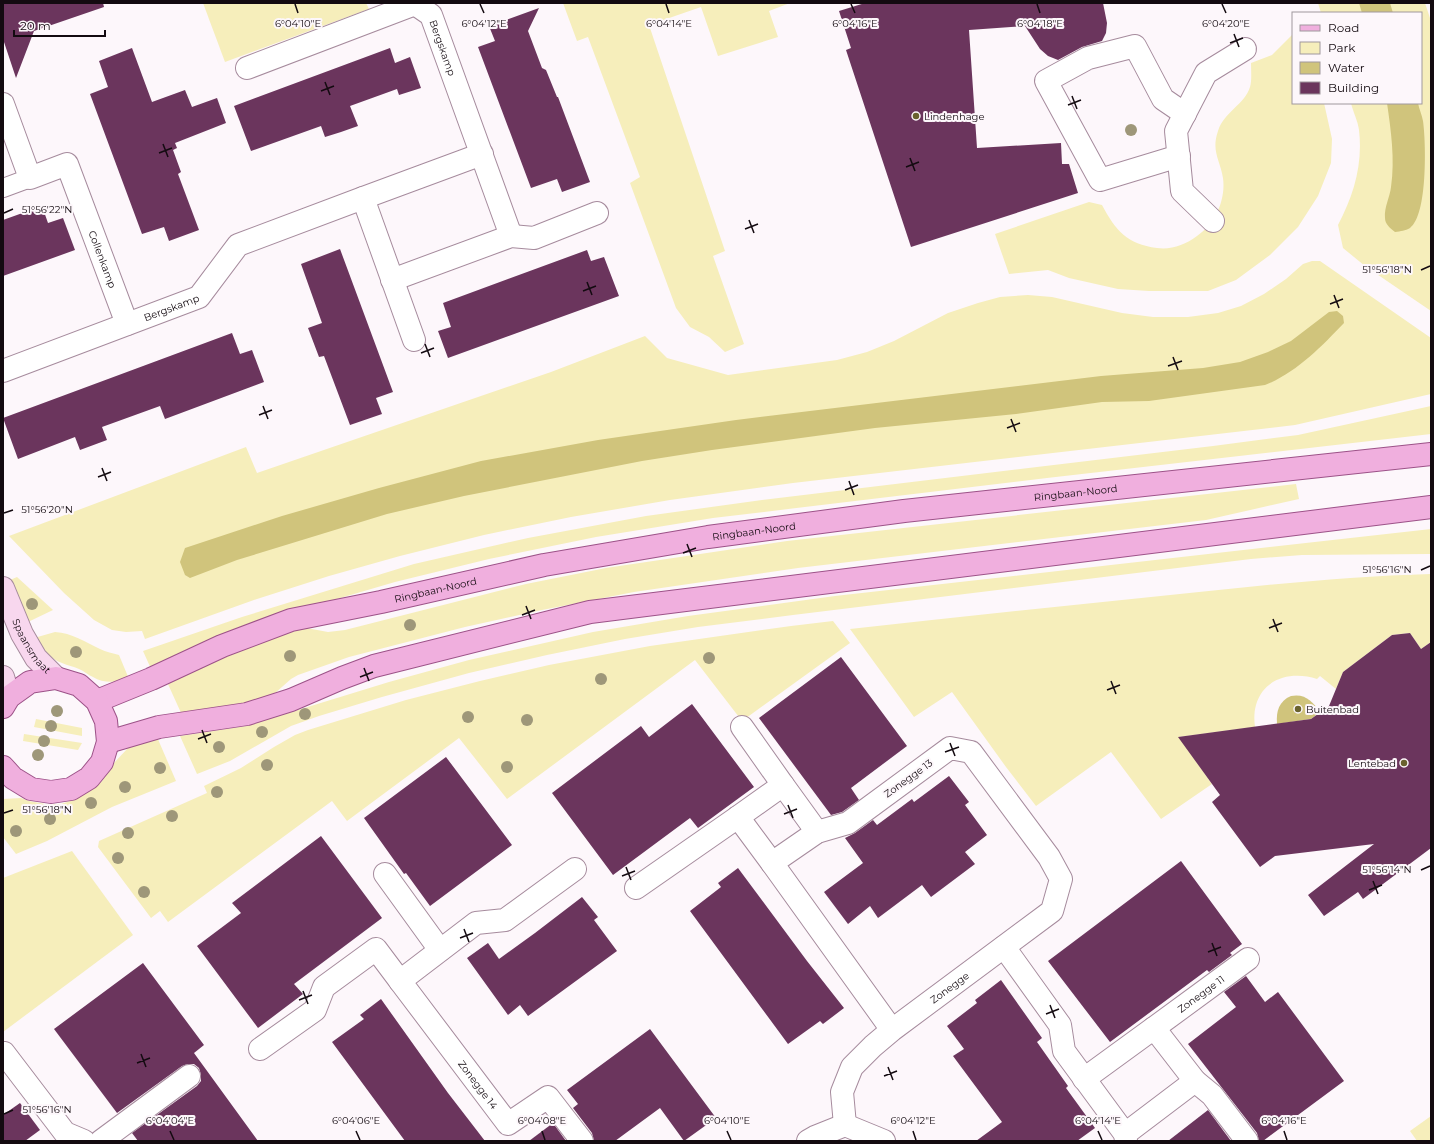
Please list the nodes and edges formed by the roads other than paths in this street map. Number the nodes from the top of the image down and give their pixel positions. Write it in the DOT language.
graph roads {
  1 [pos="1245,49"];
  2 [pos="247,68"];
  3 [pos="3,104"];
  4 [pos="1185,114"];
  5 [pos="482,154"];
  6 [pos="1179,156"];
  7 [pos="30,178"];
  8 [pos="3,188"];
  9 [pos="363,198"];
  10 [pos="597,213"];
  11 [pos="1213,221"];
  12 [pos="511,236"];
  13 [pos="392,280"];
  14 [pos="127,324"];
  15 [pos="414,340"];
  16 [pos="3,371"];
  17 [pos="1431,454"];
  18 [pos="1431,507"];
  19 [pos="3,588"];
  20 [pos="56,678"];
  21 [pos="5,693"];
  22 [pos="97,701"];
  23 [pos="742,727"];
  24 [pos="108,742"];
  25 [pos="6,777"];
  26 [pos="783,785"];
  27 [pos="738,816"];
  28 [pos="817,832"];
  29 [pos="1049,857"];
  30 [pos="772,864"];
  31 [pos="575,869"];
  32 [pos="385,874"];
  33 [pos="636,888"];
  34 [pos="1004,947"];
  35 [pos="440,950"];
  36 [pos="1248,959"];
  37 [pos="400,981"];
  38 [pos="1154,1028"];
  39 [pos="892,1030"];
  40 [pos="260,1049"];
  41 [pos="4,1053"];
  42 [pos="189,1076"];
  43 [pos="1084,1079"];
  44 [pos="1195,1081"];
  45 [pos="845,1125"];
  46 [pos="1125,1138"];
  47 [pos="84,1141"];
  48 [pos="101,1141"];
  49 [pos="582,1141"];
  50 [pos="808,1141"];
  51 [pos="884,1141"];
  52 [pos="1247,1141"];
  1 -- 4 [label="street"];
  2 -- 5 [label="street, Bergskamp"];
  3 -- 7 [label="street"];
  4 -- 6 [label="street"];
  4 -- 6 [label="street"];
  5 -- 9 [label="street, Bergskamp"];
  5 -- 12 [label="street, Bergskamp"];
  6 -- 11 [label="street"];
  7 -- 8 [label="lane, Collenkamp"];
  7 -- 14 [label="street, Collenkamp"];
  9 -- 13 [label="street"];
  9 -- 14 [label="street, Bergskamp"];
  10 -- 12 [label="street"];
  12 -- 13 [label="street"];
  13 -- 15 [label="street"];
  14 -- 16 [label="street, Bergskamp"];
  17 -- 22 [label="main road, Ringbaan-Noord"];
  18 -- 24 [label="main road"];
  19 -- 20 [label="street, Spaansmaat"];
  20 -- 21 [label="main road"];
  20 -- 22 [label="main road"];
  22 -- 24 [label="main road"];
  23 -- 26 [label="street"];
  24 -- 25 [label="main road"];
  26 -- 27 [label="street"];
  26 -- 28 [label="street"];
  27 -- 30 [label="street"];
  27 -- 33 [label="street"];
  28 -- 29 [label="street, Zonegge 13"];
  28 -- 30 [label="street, Zonegge 13"];
  29 -- 34 [label="street, Zonegge"];
  30 -- 39 [label="street"];
  31 -- 35 [label="street"];
  32 -- 35 [label="street"];
  34 -- 39 [label="street, Zonegge"];
  34 -- 43 [label="street"];
  35 -- 37 [label="street"];
  36 -- 38 [label="street, Zonegge 11"];
  37 -- 40 [label="street, Zonegge 14"];
  37 -- 49 [label="street, Zonegge 14"];
  38 -- 43 [label="street, Zonegge 11"];
  38 -- 44 [label="street"];
  39 -- 45 [label="street, Zonegge"];
  41 -- 47 [label="street"];
  42 -- 48 [label="street"];
  43 -- 46 [label="street"];
  44 -- 46 [label="street"];
  44 -- 52 [label="street"];
  45 -- 50 [label="street"];
  45 -- 51 [label="street"];
}
